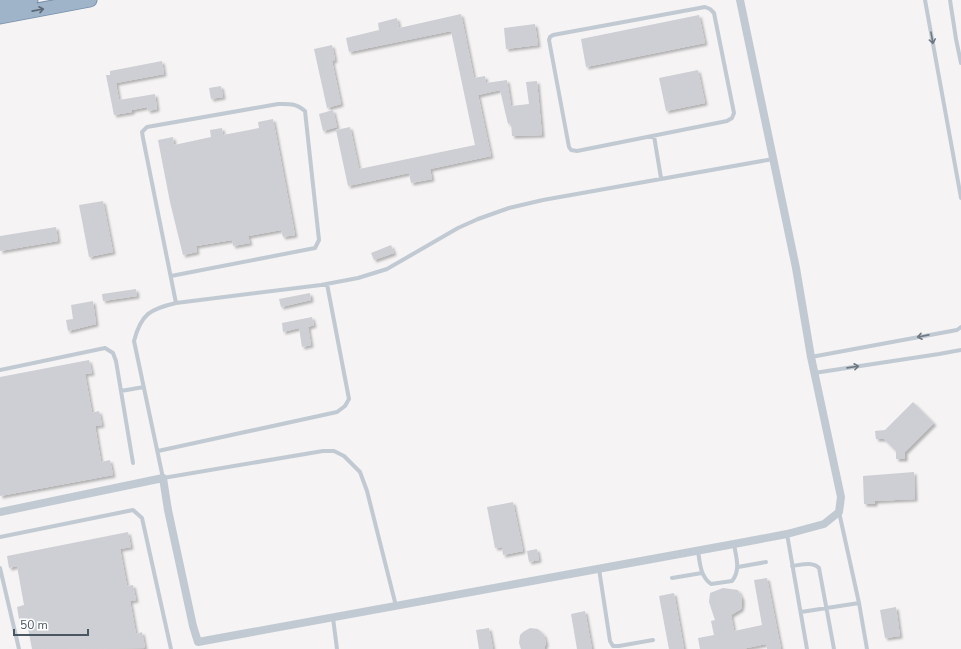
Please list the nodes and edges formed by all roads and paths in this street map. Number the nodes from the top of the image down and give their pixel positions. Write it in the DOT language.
graph roads {
  1 [pos="31,0"];
  2 [pos="90,0"];
  3 [pos="740,0"];
  4 [pos="925,0"];
  5 [pos="950,0"];
  6 [pos="0,6"];
  7 [pos="0,17"];
  8 [pos="961,63"];
  9 [pos="654,136"];
  10 [pos="774,159"];
  11 [pos="661,178"];
  12 [pos="961,198"];
  13 [pos="171,276"];
  14 [pos="327,284"];
  15 [pos="176,303"];
  16 [pos="961,327"];
  17 [pos="961,350"];
  18 [pos="811,357"];
  19 [pos="0,370"];
  20 [pos="814,373"];
  21 [pos="144,387"];
  22 [pos="121,391"];
  23 [pos="158,451"];
  24 [pos="133,463"];
  25 [pos="163,478"];
  26 [pos="0,512"];
  27 [pos="839,512"];
  28 [pos="787,534"];
  29 [pos="0,537"];
  30 [pos="734,544"];
  31 [pos="698,551"];
  32 [pos="766,562"];
  33 [pos="792,566"];
  34 [pos="738,567"];
  35 [pos="0,568"];
  36 [pos="599,569"];
  37 [pos="702,573"];
  38 [pos="672,578"];
  39 [pos="858,603"];
  40 [pos="396,606"];
  41 [pos="827,608"];
  42 [pos="800,612"];
  43 [pos="332,618"];
  44 [pos="653,640"];
  45 [pos="199,646"];
  46 [pos="19,649"];
  47 [pos="171,649"];
  48 [pos="337,649"];
  49 [pos="807,649"];
  50 [pos="834,649"];
  51 [pos="867,649"];
  1 -- 6 [label="highway"];
  7 -- 2 [label="highway, one-way"];
  3 -- 10 [label="street"];
  4 -- 12 [label="lane, one-way"];
  5 -- 8 [label="lane"];
  9 -- 9 [label="lane"];
  9 -- 11 [label="lane"];
  10 -- 11 [label="lane"];
  10 -- 18 [label="street"];
  11 -- 14 [label="lane"];
  13 -- 13 [label="lane"];
  13 -- 15 [label="lane"];
  14 -- 15 [label="lane"];
  14 -- 23 [label="lane"];
  15 -- 21 [label="lane"];
  16 -- 18 [label="lane, one-way"];
  20 -- 17 [label="lane, one-way"];
  18 -- 20 [label="street"];
  19 -- 22 [label="lane"];
  20 -- 27 [label="street"];
  21 -- 22 [label="lane"];
  21 -- 23 [label="lane"];
  22 -- 24 [label="lane"];
  23 -- 25 [label="lane"];
  25 -- 26 [label="street"];
  25 -- 40 [label="lane"];
  25 -- 45 [label="street"];
  27 -- 28 [label="street"];
  27 -- 39 [label="lane"];
  28 -- 30 [label="street"];
  28 -- 33 [label="lane"];
  29 -- 47 [label="lane"];
  30 -- 31 [label="street"];
  30 -- 34 [label="lane"];
  31 -- 36 [label="street"];
  31 -- 37 [label="lane"];
  32 -- 34 [label="lane"];
  33 -- 41 [label="lane"];
  33 -- 42 [label="lane"];
  34 -- 37 [label="lane"];
  35 -- 46 [label="lane"];
  36 -- 40 [label="street"];
  36 -- 44 [label="lane"];
  37 -- 38 [label="lane"];
  39 -- 41 [label="lane"];
  39 -- 51 [label="lane"];
  40 -- 43 [label="street"];
  41 -- 42 [label="lane"];
  41 -- 50 [label="lane"];
  42 -- 49 [label="lane"];
  43 -- 45 [label="street"];
  43 -- 48 [label="lane"];
}
